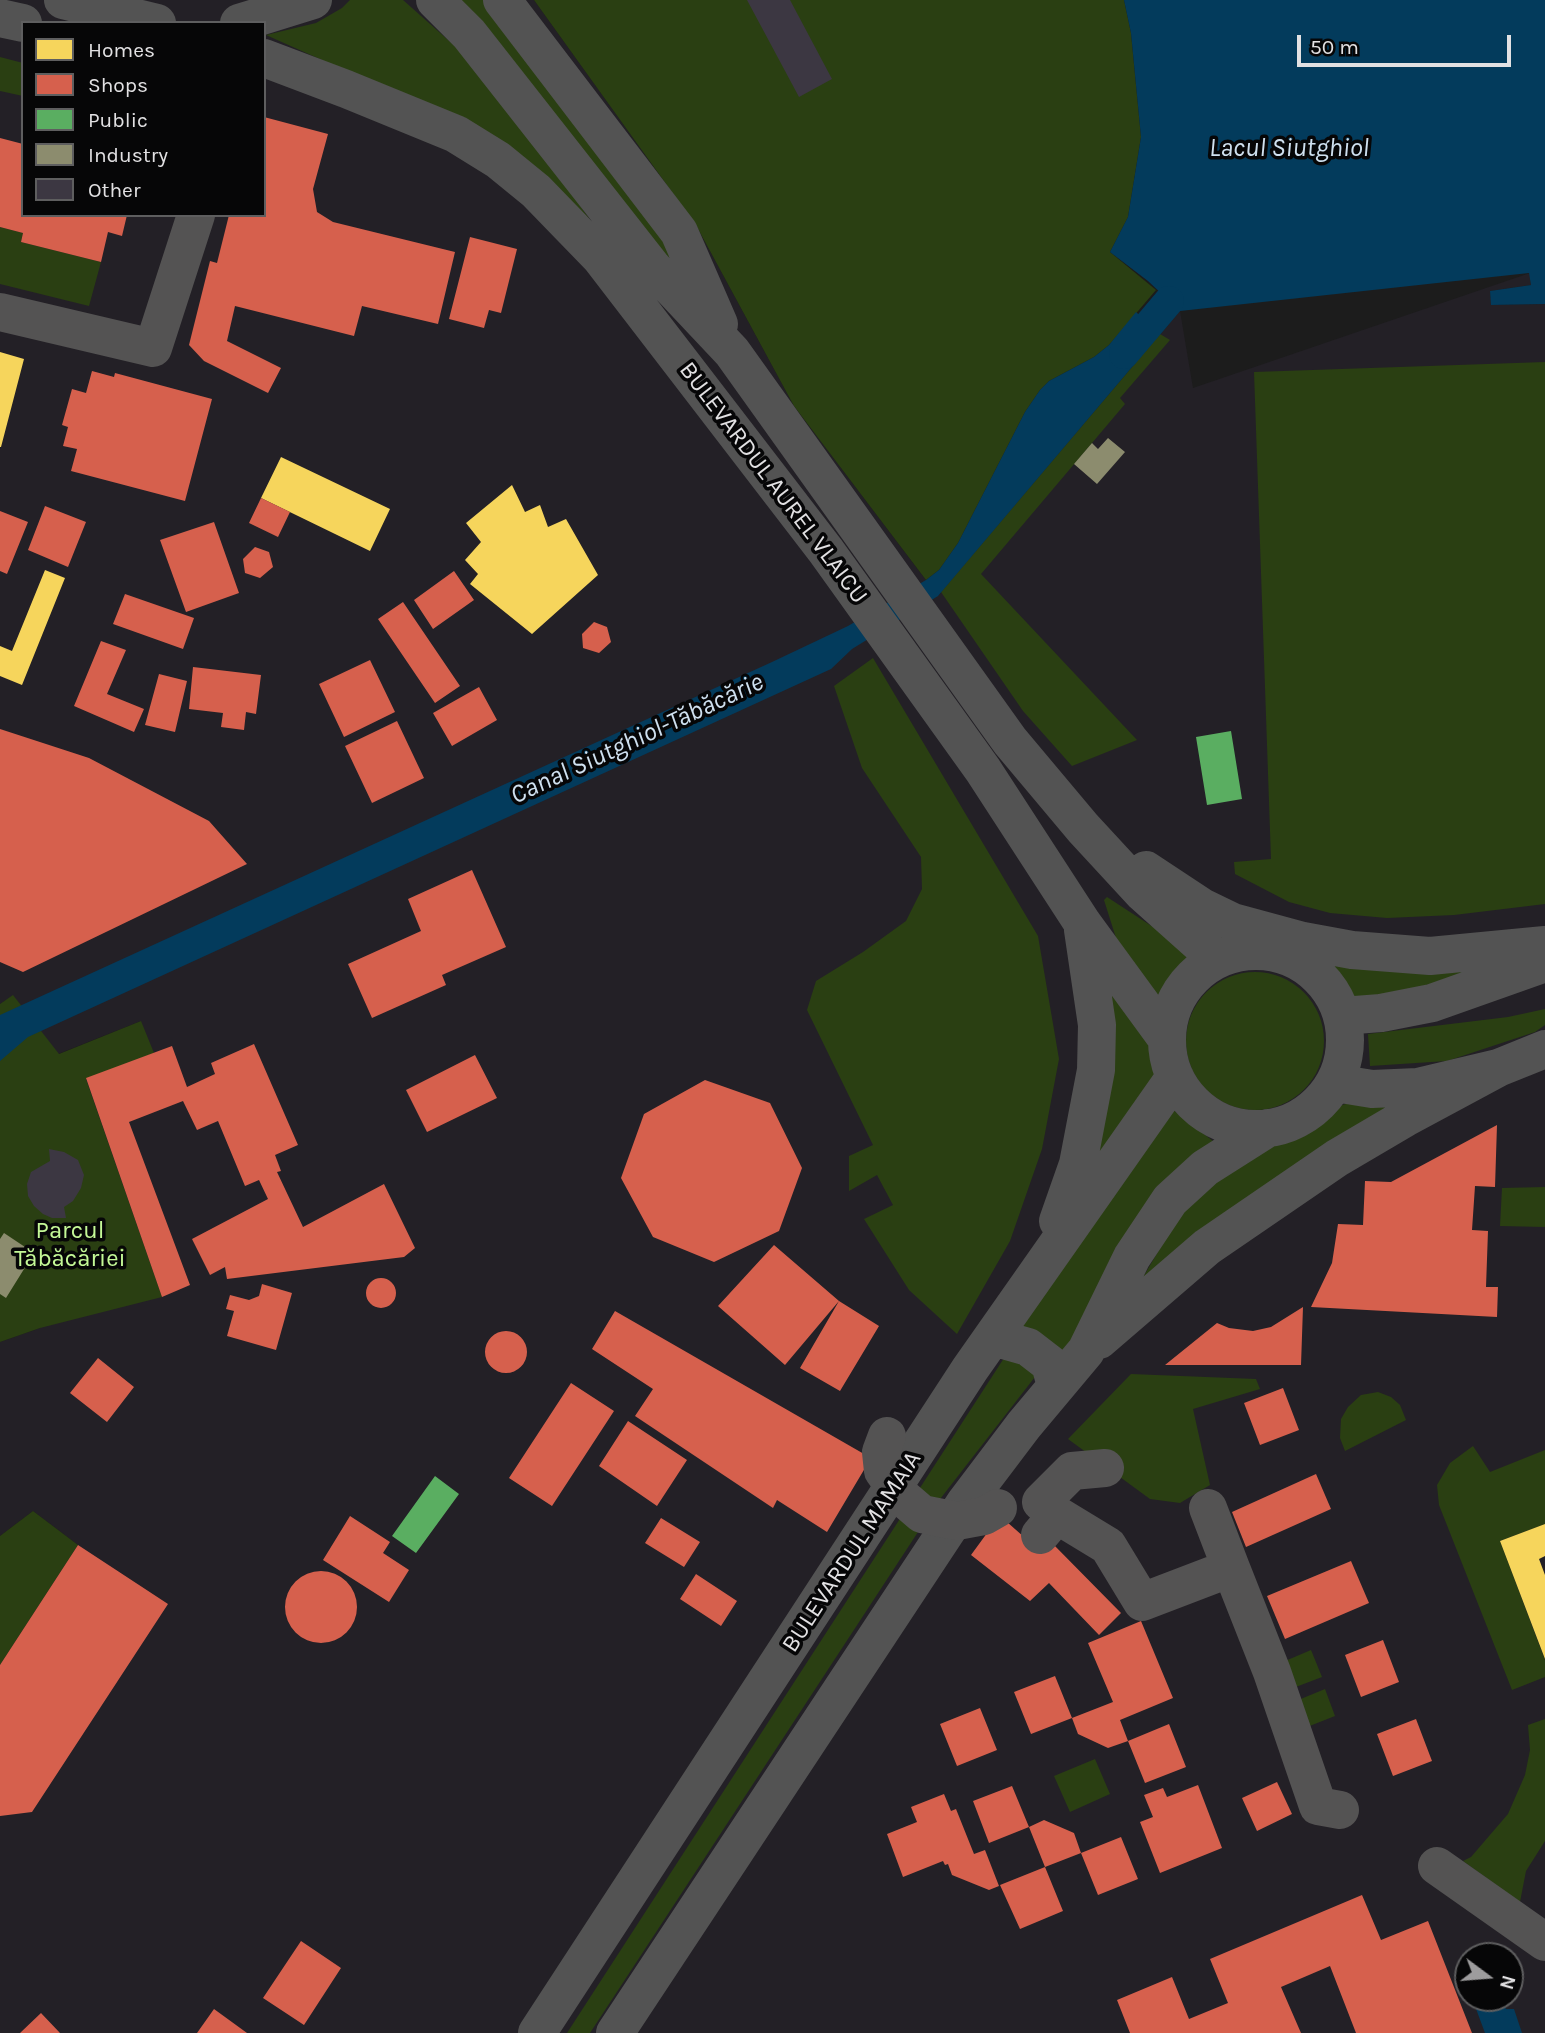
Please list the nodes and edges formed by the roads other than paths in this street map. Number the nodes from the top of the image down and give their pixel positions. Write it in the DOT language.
graph roads {
  1 [pos="63,0"];
  2 [pos="313,0"];
  3 [pos="435,0"];
  4 [pos="502,0"];
  5 [pos="0,18"];
  6 [pos="149,21"];
  7 [pos="245,21"];
  8 [pos="21,23"];
  9 [pos="266,59"];
  10 [pos="266,79"];
  11 [pos="346,89"];
  12 [pos="195,217"];
  13 [pos="0,312"];
  14 [pos="732,352"];
  15 [pos="1083,828"];
  16 [pos="1083,924"];
  17 [pos="1545,945"];
  18 [pos="1217,959"];
  19 [pos="1545,963"];
  20 [pos="1342,1016"];
  21 [pos="1167,1039"];
  22 [pos="1545,1049"];
  23 [pos="1497,1068"];
  24 [pos="1175,1077"];
  25 [pos="1335,1083"];
  26 [pos="1268,1128"];
  27 [pos="993,1337"];
  28 [pos="1086,1351"];
  29 [pos="970,1369"];
  30 [pos="1056,1386"];
  31 [pos="887,1436"];
  32 [pos="1105,1468"];
  33 [pos="998,1508"];
  34 [pos="1208,1508"];
  35 [pos="1231,1568"];
  36 [pos="1340,1810"];
  37 [pos="1437,1866"];
  38 [pos="1545,1942"];
  39 [pos="537,2033"];
  40 [pos="615,2033"];
  1 -- 6 [label="main road"];
  2 -- 7 [label="main road"];
  3 -- 14 [label="main road, BULEVARDUL AUREL VLAICU"];
  4 -- 14 [label="main road"];
  5 -- 8 [label="main road"];
  9 -- 11 [label="main road, BULEVARDUL AUREL VLAICU"];
  10 -- 11 [label="main road"];
  11 -- 16 [label="main road, BULEVARDUL AUREL VLAICU"];
  12 -- 13 [label="street"];
  14 -- 15 [label="main road, BULEVARDUL AUREL VLAICU"];
  15 -- 17 [label="main road"];
  15 -- 18 [label="main road, BULEVARDUL AUREL VLAICU"];
  16 -- 21 [label="main road, BULEVARDUL AUREL VLAICU"];
  16 -- 29 [label="main road"];
  18 -- 20 [label="main road"];
  18 -- 21 [label="main road"];
  19 -- 20 [label="main road"];
  20 -- 25 [label="main road"];
  21 -- 24 [label="main road"];
  22 -- 23 [label="main road"];
  23 -- 25 [label="main road"];
  23 -- 28 [label="main road"];
  24 -- 26 [label="main road"];
  24 -- 27 [label="main road, BULEVARDUL MAMAIA"];
  25 -- 26 [label="main road"];
  26 -- 28 [label="main road"];
  27 -- 29 [label="main road, BULEVARDUL MAMAIA"];
  27 -- 30 [label="main road"];
  28 -- 30 [label="main road"];
  29 -- 39 [label="main road, BULEVARDUL MAMAIA"];
  30 -- 40 [label="main road"];
  31 -- 33 [label="street, bridge"];
  32 -- 35 [label="street"];
  34 -- 35 [label="street"];
  35 -- 36 [label="street"];
  37 -- 38 [label="street"];
}
